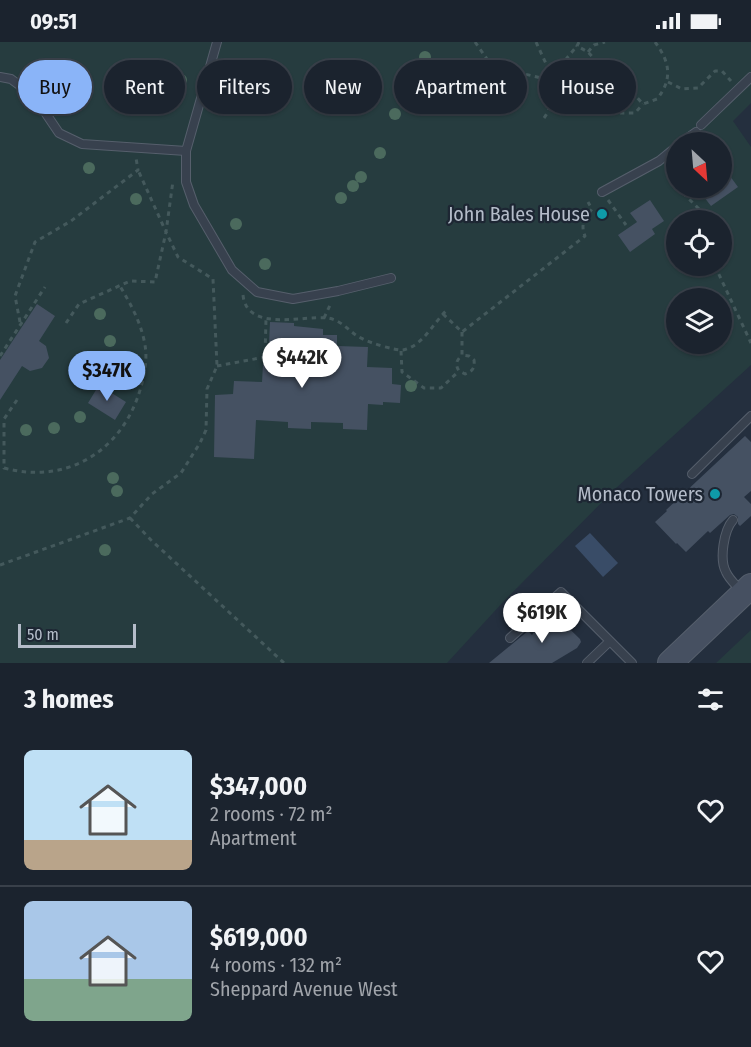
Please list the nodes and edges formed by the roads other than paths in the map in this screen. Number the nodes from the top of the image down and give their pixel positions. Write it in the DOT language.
graph roads {
  1 [pos="217,42"];
  2 [pos="0,77"];
  3 [pos="751,77"];
  4 [pos="695,132"];
  5 [pos="182,150"];
  6 [pos="666,155"];
  7 [pos="602,192"];
  8 [pos="391,278"];
  9 [pos="751,416"];
  10 [pos="692,474"];
  11 [pos="733,520"];
  12 [pos="747,590"];
  13 [pos="510,638"];
  14 [pos="610,641"];
  15 [pos="587,663"];
  16 [pos="632,663"];
  17 [pos="670,663"];
  1 -- 5 [label="lane"];
  2 -- 5 [label="lane"];
  3 -- 4 [label="lane"];
  5 -- 8 [label="lane"];
  6 -- 7 [label="lane"];
  9 -- 10 [label="lane"];
  11 -- 12 [label="lane"];
  12 -- 17 [label="main road"];
  13 -- 14 [label="lane"];
  14 -- 15 [label="lane"];
  14 -- 16 [label="lane"];
}
